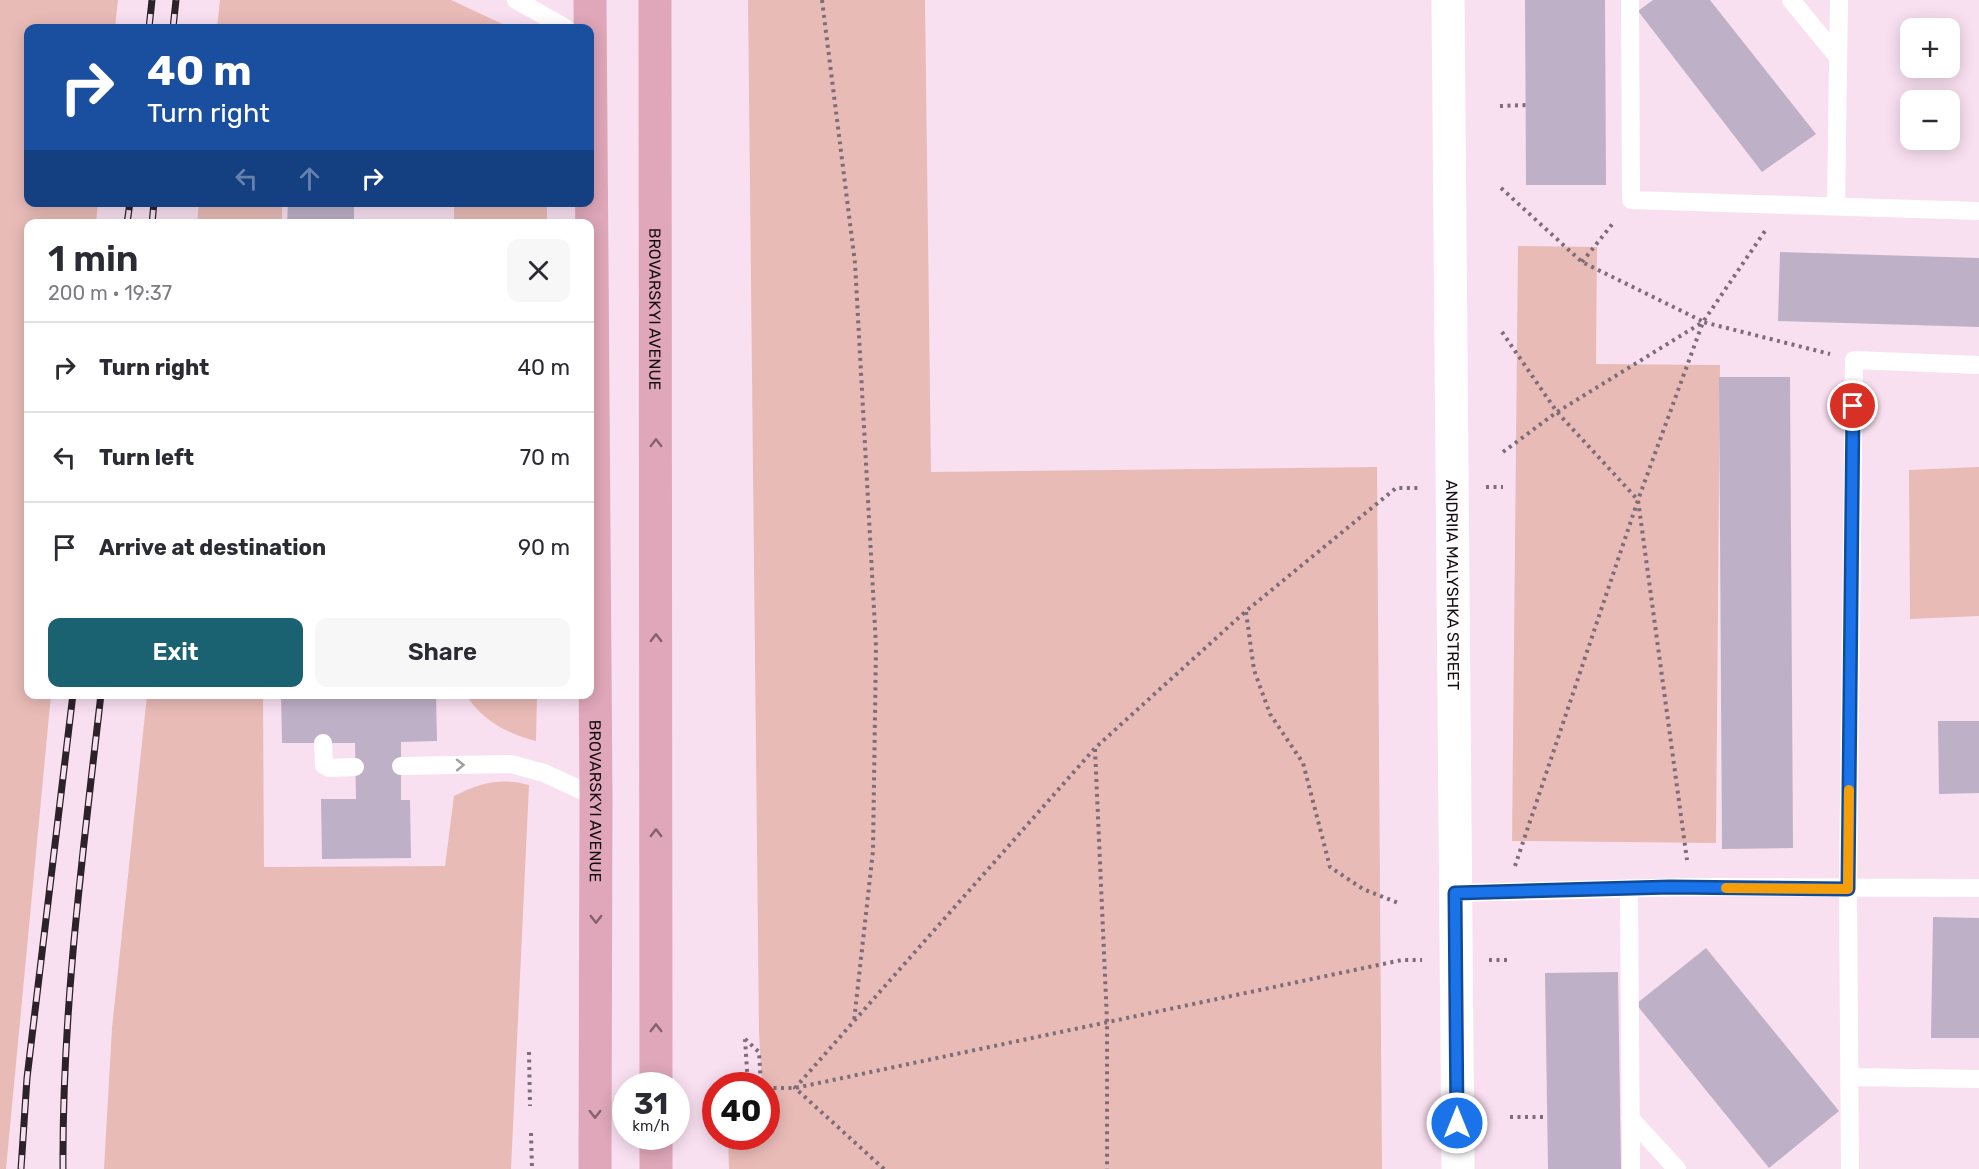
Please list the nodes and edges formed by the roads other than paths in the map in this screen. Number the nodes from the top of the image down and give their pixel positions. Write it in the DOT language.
graph roads {
  1 [pos="516,0"];
  2 [pos="590,0"];
  3 [pos="655,0"];
  4 [pos="1448,0"];
  5 [pos="1630,0"];
  6 [pos="1791,0"];
  7 [pos="1839,0"];
  8 [pos="558,24"];
  9 [pos="585,24"];
  10 [pos="1838,57"];
  11 [pos="1836,205"];
  12 [pos="1979,211"];
  13 [pos="1979,365"];
  14 [pos="594,689"];
  15 [pos="323,743"];
  16 [pos="401,766"];
  17 [pos="355,767"];
  18 [pos="596,797"];
  19 [pos="1629,888"];
  20 [pos="1979,888"];
  21 [pos="1848,889"];
  22 [pos="1455,893"];
  23 [pos="656,1072"];
  24 [pos="1849,1077"];
  25 [pos="1979,1079"];
  26 [pos="1630,1118"];
  27 [pos="656,1150"];
  28 [pos="595,1169"];
  29 [pos="656,1169"];
  30 [pos="1458,1169"];
  31 [pos="1631,1169"];
  32 [pos="1677,1169"];
  33 [pos="1850,1169"];
  1 -- 8 [label="lane"];
  2 -- 9 [label="main road, BROVARSKYI AVENUE"];
  23 -- 3 [label="main road, BROVARSKYI AVENUE, one-way"];
  4 -- 22 [label="street, ANDRIIA MALYSHKA STREET"];
  5 -- 11 [label="lane"];
  6 -- 10 [label="lane"];
  7 -- 10 [label="lane"];
  10 -- 11 [label="lane"];
  11 -- 12 [label="lane"];
  13 -- 21 [label="lane"];
  14 -- 18 [label="main road, BROVARSKYI AVENUE"];
  15 -- 17 [label="lane"];
  16 -- 18 [label="lane, one-way"];
  18 -- 28 [label="main road, BROVARSKYI AVENUE, one-way"];
  19 -- 21 [label="lane"];
  19 -- 22 [label="lane"];
  19 -- 26 [label="lane"];
  20 -- 21 [label="lane"];
  21 -- 24 [label="lane"];
  22 -- 30 [label="street, ANDRIIA MALYSHKA STREET"];
  24 -- 25 [label="lane"];
  24 -- 33 [label="lane"];
  26 -- 31 [label="lane"];
  26 -- 32 [label="lane"];
  27 -- 29 [label="main road"];
}
